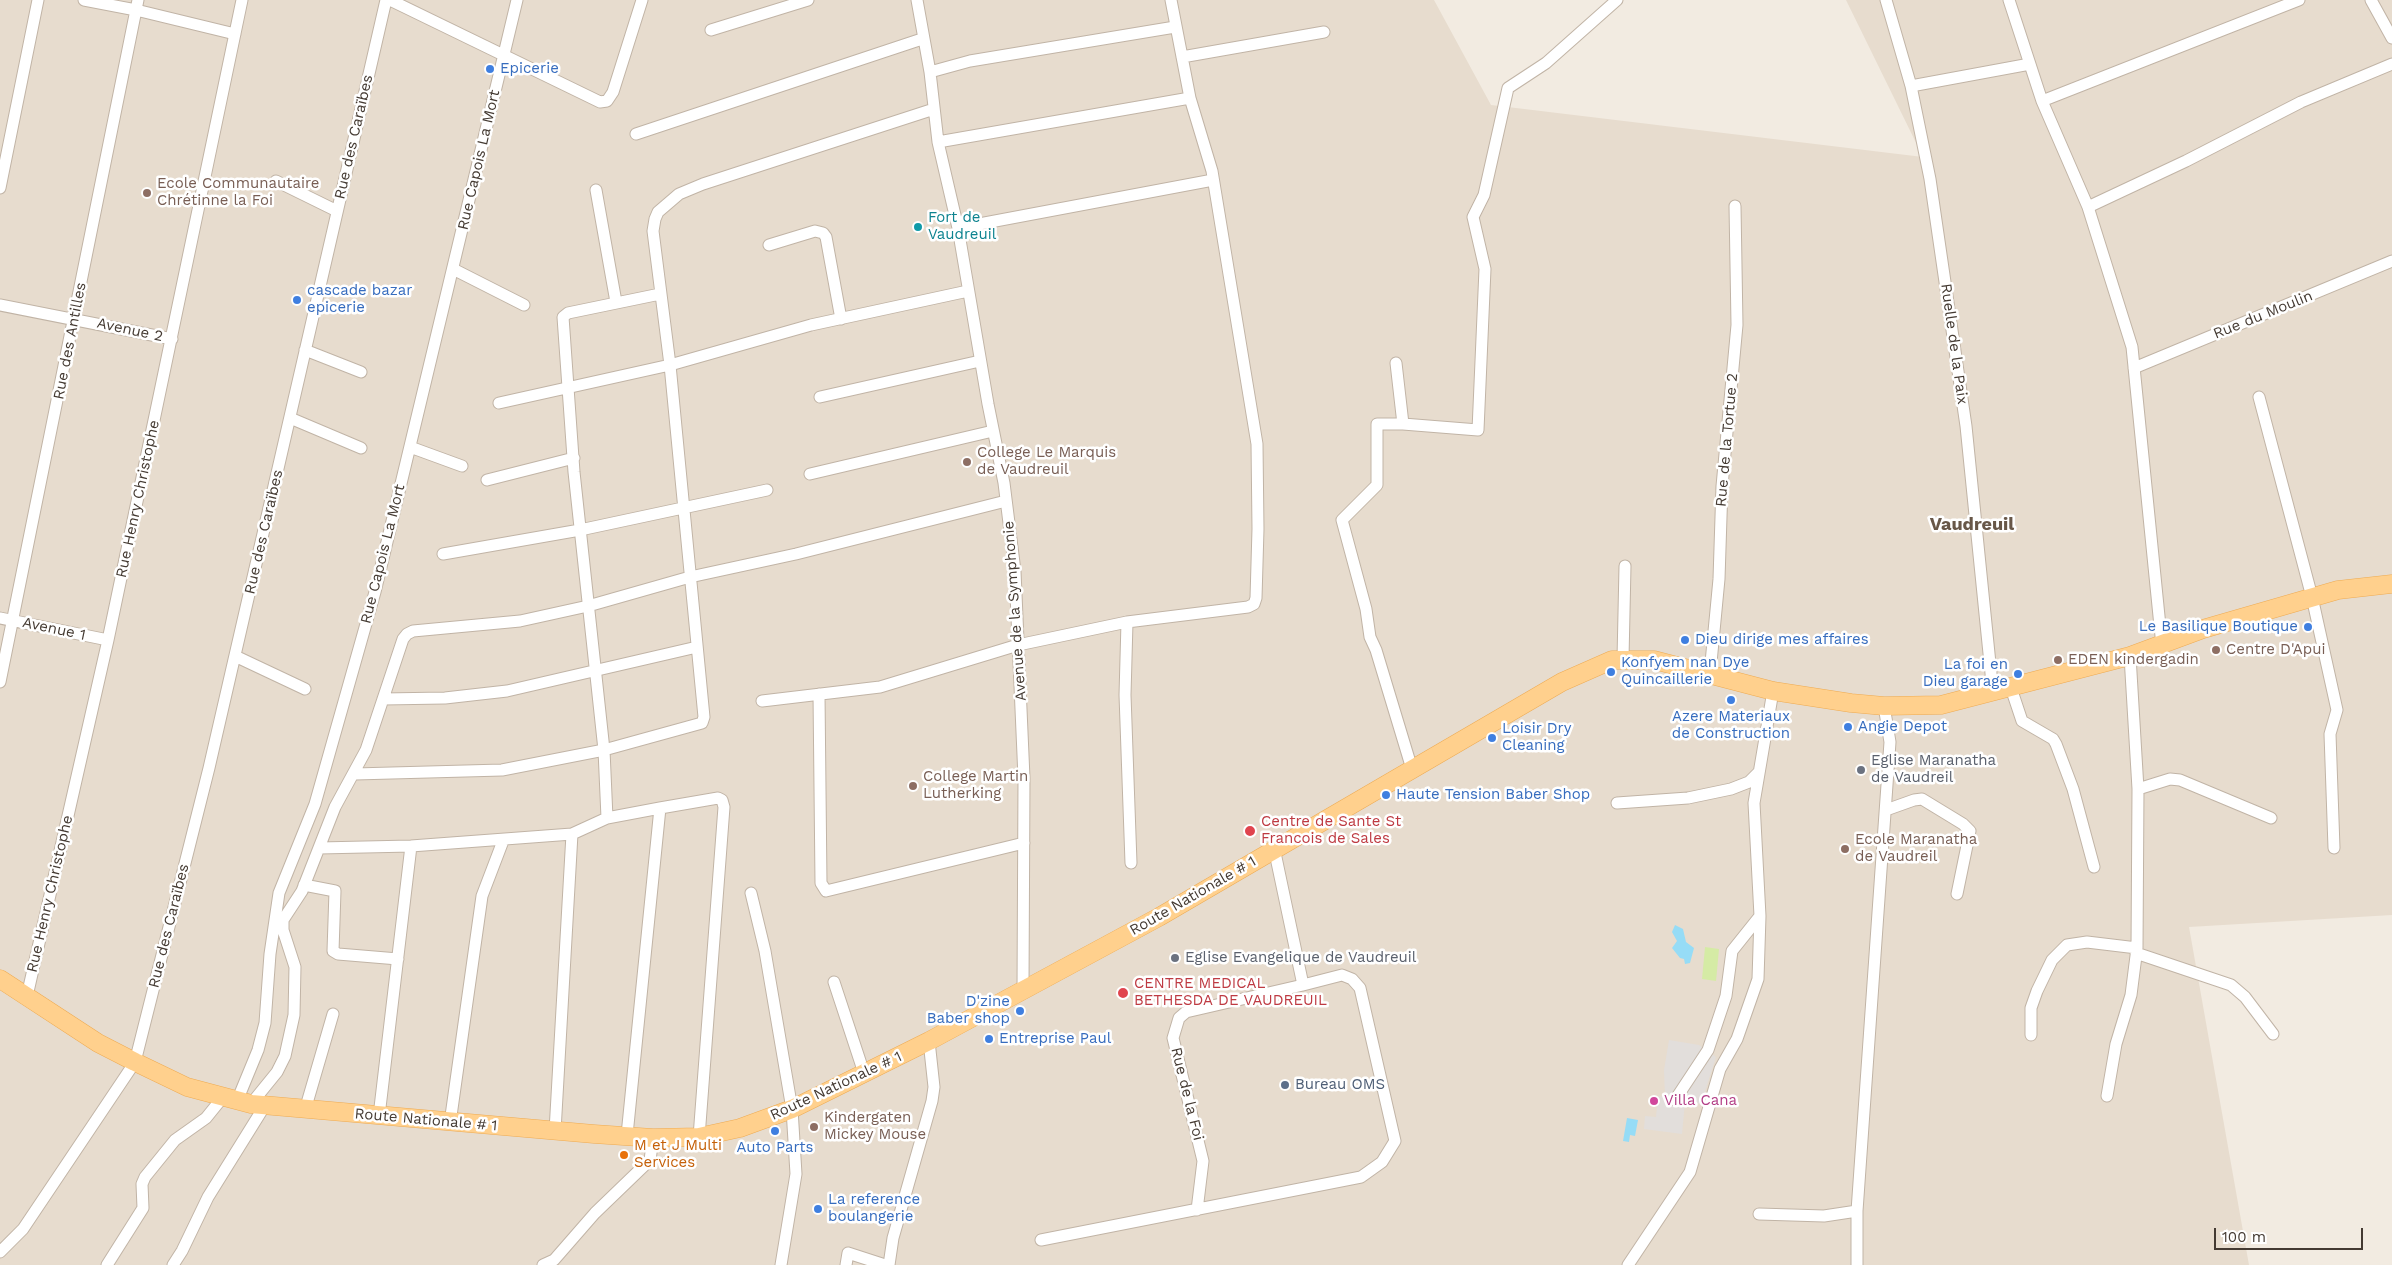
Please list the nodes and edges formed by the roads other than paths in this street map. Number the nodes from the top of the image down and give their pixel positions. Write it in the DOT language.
graph roads {
  1 [pos="38,0"];
  2 [pos="84,0"];
  3 [pos="242,0"];
  4 [pos="388,0"];
  5 [pos="517,0"];
  6 [pos="642,0"];
  7 [pos="808,0"];
  8 [pos="917,0"];
  9 [pos="1171,0"];
  10 [pos="1617,0"];
  11 [pos="1886,0"];
  12 [pos="2009,0"];
  13 [pos="2299,0"];
  14 [pos="2371,0"];
  15 [pos="137,5"];
  16 [pos="1175,27"];
  17 [pos="711,30"];
  18 [pos="1324,32"];
  19 [pos="235,34"];
  20 [pos="2392,38"];
  21 [pos="922,39"];
  22 [pos="502,56"];
  23 [pos="1182,56"];
  24 [pos="2030,64"];
  25 [pos="2392,64"];
  26 [pos="930,72"];
  27 [pos="1911,86"];
  28 [pos="1190,98"];
  29 [pos="2042,101"];
  30 [pos="934,109"];
  31 [pos="636,134"];
  32 [pos="938,142"];
  33 [pos="1213,180"];
  34 [pos="276,181"];
  35 [pos="0,188"];
  36 [pos="596,190"];
  37 [pos="1735,206"];
  38 [pos="2088,207"];
  39 [pos="337,211"];
  40 [pos="958,228"];
  41 [pos="769,244"];
  42 [pos="2392,261"];
  43 [pos="453,269"];
  44 [pos="968,291"];
  45 [pos="660,294"];
  46 [pos="616,302"];
  47 [pos="0,305"];
  48 [pos="524,305"];
  49 [pos="75,318"];
  50 [pos="841,319"];
  51 [pos="172,339"];
  52 [pos="305,350"];
  53 [pos="980,361"];
  54 [pos="1396,363"];
  55 [pos="670,365"];
  56 [pos="2134,368"];
  57 [pos="361,372"];
  58 [pos="568,386"];
  59 [pos="820,396"];
  60 [pos="2259,397"];
  61 [pos="499,403"];
  62 [pos="290,418"];
  63 [pos="1403,424"];
  64 [pos="993,430"];
  65 [pos="410,447"];
  66 [pos="361,448"];
  67 [pos="574,458"];
  68 [pos="462,466"];
  69 [pos="810,474"];
  70 [pos="487,480"];
  71 [pos="766,490"];
  72 [pos="1006,501"];
  73 [pos="683,508"];
  74 [pos="580,530"];
  75 [pos="443,554"];
  76 [pos="1626,566"];
  77 [pos="690,577"];
  78 [pos="2392,584"];
  79 [pos="2312,597"];
  80 [pos="588,606"];
  81 [pos="0,618"];
  82 [pos="13,621"];
  83 [pos="1127,622"];
  84 [pos="108,640"];
  85 [pos="1018,644"];
  86 [pos="2162,646"];
  87 [pos="697,647"];
  88 [pos="235,656"];
  89 [pos="2130,656"];
  90 [pos="1623,658"];
  91 [pos="596,670"];
  92 [pos="1710,673"];
  93 [pos="0,682"];
  94 [pos="2011,688"];
  95 [pos="305,689"];
  96 [pos="1773,691"];
  97 [pos="1993,693"];
  98 [pos="819,694"];
  99 [pos="383,699"];
  100 [pos="762,701"];
  101 [pos="1884,706"];
  102 [pos="604,750"];
  103 [pos="1412,769"];
  104 [pos="1758,773"];
  105 [pos="355,774"];
  106 [pos="2138,789"];
  107 [pos="1617,804"];
  108 [pos="660,808"];
  109 [pos="1886,810"];
  110 [pos="607,818"];
  111 [pos="2271,818"];
  112 [pos="572,834"];
  113 [pos="503,841"];
  114 [pos="1024,843"];
  115 [pos="411,846"];
  116 [pos="319,848"];
  117 [pos="1274,848"];
  118 [pos="2334,848"];
  119 [pos="1131,863"];
  120 [pos="2094,868"];
  121 [pos="304,885"];
  122 [pos="751,893"];
  123 [pos="1957,894"];
  124 [pos="1760,916"];
  125 [pos="2136,950"];
  126 [pos="398,958"];
  127 [pos="0,979"];
  128 [pos="834,982"];
  129 [pos="1303,985"];
  130 [pos="1023,990"];
  131 [pos="27,996"];
  132 [pos="333,1014"];
  133 [pos="2031,1034"];
  134 [pos="2273,1034"];
  135 [pos="929,1041"];
  136 [pos="135,1062"];
  137 [pos="864,1073"];
  138 [pos="2107,1096"];
  139 [pos="1675,1100"];
  140 [pos="244,1102"];
  141 [pos="792,1109"];
  142 [pos="305,1110"];
  143 [pos="379,1116"];
  144 [pos="450,1122"];
  145 [pos="555,1131"];
  146 [pos="627,1134"];
  147 [pos="699,1137"];
  148 [pos="653,1138"];
  149 [pos="1197,1210"];
  150 [pos="1858,1210"];
  151 [pos="1759,1214"];
  152 [pos="1041,1240"];
  153 [pos="0,1252"];
  154 [pos="107,1265"];
  155 [pos="173,1265"];
  156 [pos="543,1265"];
  157 [pos="781,1265"];
  158 [pos="846,1265"];
  159 [pos="884,1265"];
  160 [pos="889,1265"];
  161 [pos="1628,1265"];
  162 [pos="1857,1265"];
  1 -- 35 [label="street"];
  2 -- 15 [label="street"];
  3 -- 19 [label="street, Rue Henry Christophe"];
  4 -- 22 [label="street"];
  4 -- 39 [label="street, Rue des Caraïbes"];
  5 -- 22 [label="street, Rue Capois La Mort"];
  6 -- 22 [label="street"];
  7 -- 17 [label="street"];
  8 -- 21 [label="street, Avenue de la Symphonie"];
  9 -- 16 [label="street"];
  10 -- 63 [label="street"];
  11 -- 27 [label="street, Ruelle de la Paix"];
  12 -- 24 [label="street"];
  13 -- 29 [label="street"];
  14 -- 20 [label="street"];
  15 -- 19 [label="street"];
  15 -- 49 [label="street, Rue des Antilles"];
  16 -- 23 [label="street"];
  16 -- 26 [label="street"];
  18 -- 23 [label="street"];
  19 -- 51 [label="street, Rue Henry Christophe"];
  21 -- 26 [label="street, Avenue de la Symphonie"];
  21 -- 31 [label="street"];
  22 -- 43 [label="street, Rue Capois La Mort"];
  23 -- 28 [label="street"];
  24 -- 27 [label="street"];
  24 -- 29 [label="street"];
  25 -- 38 [label="street"];
  26 -- 30 [label="street, Avenue de la Symphonie"];
  27 -- 97 [label="street, Ruelle de la Paix"];
  28 -- 32 [label="street"];
  28 -- 33 [label="street"];
  29 -- 38 [label="street"];
  30 -- 32 [label="street, Avenue de la Symphonie"];
  30 -- 45 [label="street"];
  32 -- 40 [label="street, Avenue de la Symphonie"];
  33 -- 40 [label="street"];
  33 -- 83 [label="street"];
  34 -- 39 [label="street"];
  36 -- 46 [label="street"];
  37 -- 92 [label="street, Rue de la Tortue 2"];
  38 -- 56 [label="street"];
  39 -- 52 [label="street, Rue des Caraïbes"];
  40 -- 44 [label="street, Avenue de la Symphonie"];
  41 -- 50 [label="street"];
  42 -- 56 [label="street, Rue du Moulin"];
  43 -- 48 [label="street"];
  43 -- 65 [label="street, Rue Capois La Mort"];
  44 -- 50 [label="street"];
  44 -- 53 [label="street, Avenue de la Symphonie"];
  45 -- 46 [label="street"];
  45 -- 55 [label="street"];
  46 -- 58 [label="street"];
  47 -- 49 [label="street, Avenue 2"];
  49 -- 51 [label="street, Avenue 2"];
  49 -- 82 [label="street, Rue des Antilles"];
  50 -- 55 [label="street"];
  51 -- 84 [label="street, Rue Henry Christophe"];
  52 -- 57 [label="street"];
  52 -- 62 [label="street, Rue des Caraïbes"];
  53 -- 59 [label="street"];
  53 -- 64 [label="street, Avenue de la Symphonie"];
  54 -- 63 [label="street"];
  55 -- 58 [label="street"];
  55 -- 73 [label="street"];
  56 -- 86 [label="street"];
  58 -- 61 [label="street"];
  58 -- 67 [label="street"];
  60 -- 79 [label="street"];
  62 -- 66 [label="street"];
  62 -- 88 [label="street, Rue des Caraïbes"];
  63 -- 103 [label="street"];
  64 -- 69 [label="street"];
  64 -- 72 [label="street, Avenue de la Symphonie"];
  65 -- 68 [label="street"];
  65 -- 140 [label="street, Rue Capois La Mort"];
  67 -- 70 [label="street"];
  67 -- 74 [label="street"];
  71 -- 73 [label="street"];
  72 -- 77 [label="street"];
  72 -- 85 [label="street, Avenue de la Symphonie"];
  73 -- 74 [label="street"];
  73 -- 77 [label="street"];
  74 -- 75 [label="street"];
  74 -- 80 [label="street"];
  76 -- 90 [label="street"];
  77 -- 80 [label="street"];
  77 -- 87 [label="street"];
  78 -- 79 [label="main road, Route Nationale # 1"];
  79 -- 86 [label="main road, Route Nationale # 1"];
  79 -- 118 [label="street"];
  80 -- 91 [label="street"];
  80 -- 99 [label="street"];
  81 -- 82 [label="street, Avenue 1"];
  82 -- 84 [label="street, Avenue 1"];
  82 -- 93 [label="street, Rue des Antilles"];
  83 -- 85 [label="street"];
  83 -- 119 [label="street"];
  84 -- 131 [label="street, Rue Henry Christophe"];
  85 -- 98 [label="street"];
  85 -- 114 [label="street, Avenue de la Symphonie"];
  86 -- 89 [label="main road, Route Nationale # 1"];
  87 -- 91 [label="street"];
  87 -- 102 [label="street"];
  88 -- 95 [label="street"];
  88 -- 136 [label="street, Rue des Caraïbes"];
  89 -- 94 [label="main road, Route Nationale # 1"];
  89 -- 106 [label="street"];
  90 -- 92 [label="main road, Route Nationale # 1"];
  90 -- 103 [label="main road, Route Nationale # 1"];
  91 -- 99 [label="street"];
  91 -- 102 [label="street"];
  92 -- 96 [label="main road, Route Nationale # 1"];
  94 -- 97 [label="main road, Route Nationale # 1"];
  94 -- 120 [label="street"];
  96 -- 101 [label="main road, Route Nationale # 1"];
  96 -- 104 [label="street"];
  97 -- 101 [label="main road, Route Nationale # 1"];
  98 -- 100 [label="street"];
  98 -- 114 [label="street"];
  99 -- 105 [label="street"];
  101 -- 109 [label="street"];
  102 -- 105 [label="street"];
  102 -- 110 [label="street"];
  103 -- 117 [label="main road, Route Nationale # 1"];
  104 -- 107 [label="street"];
  104 -- 124 [label="street"];
  105 -- 116 [label="street"];
  106 -- 111 [label="street"];
  106 -- 125 [label="street"];
  108 -- 110 [label="street"];
  108 -- 146 [label="street"];
  108 -- 147 [label="street"];
  109 -- 123 [label="street"];
  109 -- 150 [label="street"];
  110 -- 112 [label="street"];
  112 -- 113 [label="street"];
  112 -- 145 [label="street"];
  113 -- 115 [label="street"];
  113 -- 144 [label="street"];
  114 -- 130 [label="street, Avenue de la Symphonie"];
  115 -- 116 [label="street"];
  115 -- 126 [label="street"];
  116 -- 121 [label="street"];
  117 -- 129 [label="street"];
  117 -- 130 [label="main road, Route Nationale # 1"];
  121 -- 126 [label="street"];
  121 -- 140 [label="street"];
  122 -- 141 [label="street"];
  124 -- 139 [label="street"];
  124 -- 161 [label="street"];
  125 -- 133 [label="street"];
  125 -- 134 [label="street"];
  125 -- 138 [label="street"];
  126 -- 143 [label="street"];
  127 -- 131 [label="main road, Route Nationale # 1"];
  128 -- 137 [label="street"];
  129 -- 149 [label="street, Rue de la Foi"];
  129 -- 149 [label="street, Rue de la Foi"];
  130 -- 135 [label="main road, Route Nationale # 1"];
  131 -- 136 [label="main road, Route Nationale # 1"];
  132 -- 142 [label="street"];
  135 -- 137 [label="main road, Route Nationale # 1"];
  135 -- 160 [label="street"];
  136 -- 140 [label="main road, Route Nationale # 1"];
  136 -- 153 [label="street, Rue des Caraïbes"];
  137 -- 141 [label="main road, Route Nationale # 1"];
  140 -- 142 [label="main road, Route Nationale # 1"];
  140 -- 154 [label="street"];
  140 -- 155 [label="street"];
  141 -- 147 [label="main road, Route Nationale # 1"];
  141 -- 157 [label="street"];
  142 -- 143 [label="main road, Route Nationale # 1"];
  143 -- 144 [label="main road, Route Nationale # 1"];
  144 -- 145 [label="main road, Route Nationale # 1"];
  145 -- 146 [label="main road, Route Nationale # 1"];
  146 -- 148 [label="main road, Route Nationale # 1"];
  147 -- 148 [label="main road, Route Nationale # 1"];
  148 -- 156 [label="street"];
  149 -- 152 [label="street"];
  150 -- 151 [label="street"];
  150 -- 162 [label="street"];
  158 -- 159 [label="street"];
}
